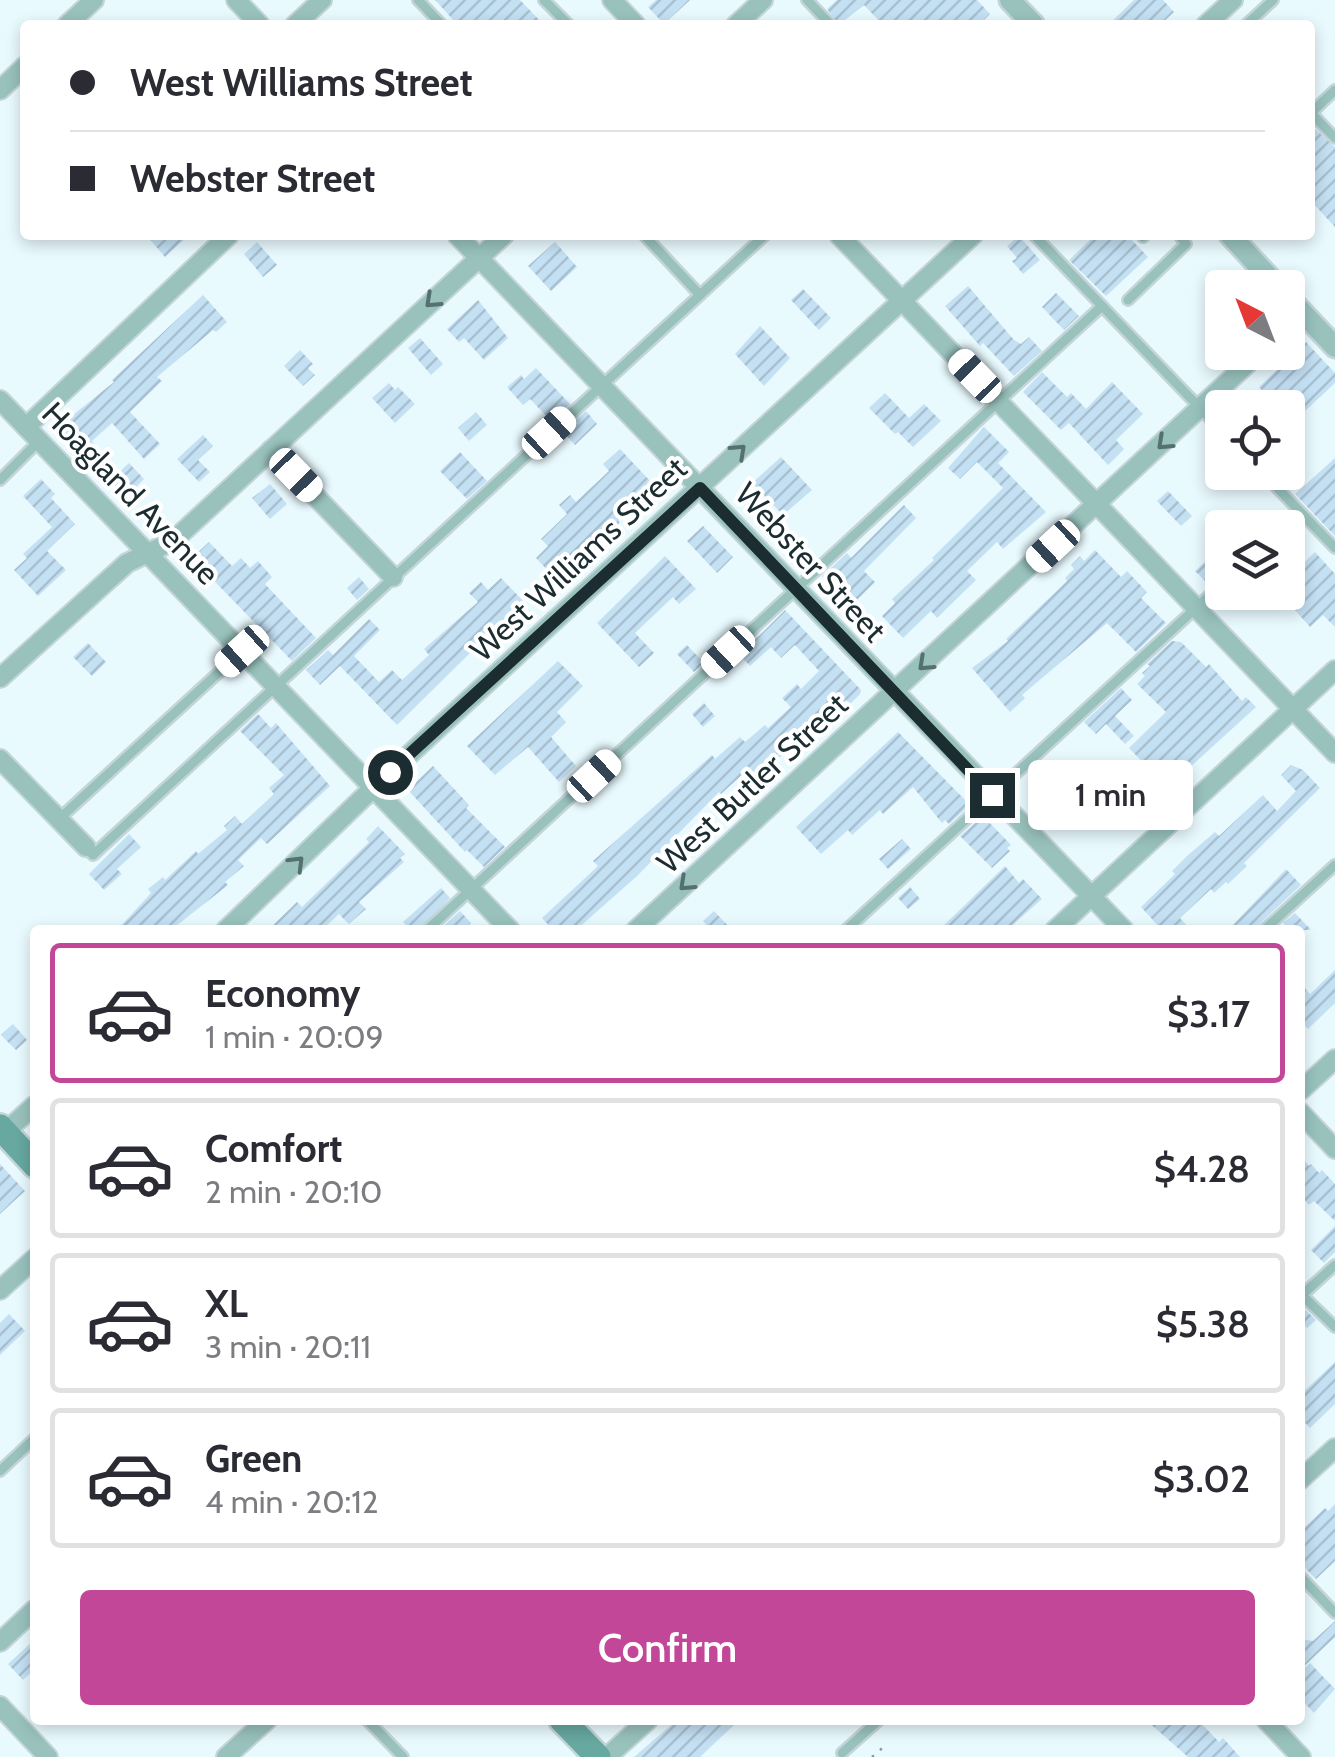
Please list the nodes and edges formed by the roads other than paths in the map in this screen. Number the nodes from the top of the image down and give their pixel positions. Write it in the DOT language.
graph roads {
  1 [pos="94,0"];
  2 [pos="236,0"];
  3 [pos="322,0"];
  4 [pos="418,0"];
  5 [pos="544,0"];
  6 [pos="612,0"];
  7 [pos="762,0"];
  8 [pos="807,0"];
  9 [pos="1010,0"];
  10 [pos="1233,0"];
  11 [pos="1273,0"];
  12 [pos="73,20"];
  13 [pos="255,20"];
  14 [pos="300,20"];
  15 [pos="437,20"];
  16 [pos="563,20"];
  17 [pos="631,20"];
  18 [pos="741,20"];
  19 [pos="826,20"];
  20 [pos="1029,20"];
  21 [pos="1218,20"];
  22 [pos="1251,20"];
  23 [pos="20,71"];
  24 [pos="0,90"];
  25 [pos="1335,90"];
  26 [pos="1315,109"];
  27 [pos="1315,117"];
  28 [pos="1335,138"];
  29 [pos="225,240"];
  30 [pos="461,240"];
  31 [pos="499,240"];
  32 [pos="649,240"];
  33 [pos="760,240"];
  34 [pos="844,240"];
  35 [pos="968,240"];
  36 [pos="1039,240"];
  37 [pos="1183,240"];
  38 [pos="1235,240"];
  39 [pos="479,258"];
  40 [pos="1262,270"];
  41 [pos="700,295"];
  42 [pos="902,299"];
  43 [pos="1128,300"];
  44 [pos="1102,306"];
  45 [pos="1305,327"];
  46 [pos="1335,347"];
  47 [pos="1241,370"];
  48 [pos="601,384"];
  49 [pos="0,400"];
  50 [pos="999,401"];
  51 [pos="1201,408"];
  52 [pos="1205,412"];
  53 [pos="26,427"];
  54 [pos="39,441"];
  55 [pos="272,450"];
  56 [pos="0,480"];
  57 [pos="700,488"];
  58 [pos="1279,490"];
  59 [pos="1098,504"];
  60 [pos="1298,510"];
  61 [pos="1305,517"];
  62 [pos="1335,548"];
  63 [pos="150,554"];
  64 [pos="393,577"];
  65 [pos="796,589"];
  66 [pos="1205,600"];
  67 [pos="1196,608"];
  68 [pos="242,651"];
  69 [pos="1335,670"];
  70 [pos="0,678"];
  71 [pos="276,687"];
  72 [pos="894,694"];
  73 [pos="1292,709"];
  74 [pos="1335,753"];
  75 [pos="0,759"];
  76 [pos="372,788"];
  77 [pos="992,795"];
  78 [pos="59,819"];
  79 [pos="86,847"];
  80 [pos="1335,865"];
  81 [pos="471,890"];
  82 [pos="1091,896"];
  83 [pos="231,925"];
  84 [pos="433,925"];
  85 [pos="505,925"];
  86 [pos="641,925"];
  87 [pos="851,925"];
  88 [pos="1060,925"];
  89 [pos="1119,925"];
  90 [pos="1269,925"];
  91 [pos="1335,1058"];
  92 [pos="1305,1086"];
  93 [pos="30,1109"];
  94 [pos="1305,1117"];
  95 [pos="2,1130"];
  96 [pos="1335,1149"];
  97 [pos="30,1160"];
  98 [pos="30,1263"];
  99 [pos="1335,1264"];
  100 [pos="0,1290"];
  101 [pos="1305,1292"];
  102 [pos="1305,1300"];
  103 [pos="1335,1328"];
  104 [pos="30,1443"];
  105 [pos="1335,1448"];
  106 [pos="0,1471"];
  107 [pos="1305,1475"];
  108 [pos="1305,1581"];
  109 [pos="1335,1613"];
  110 [pos="30,1615"];
  111 [pos="0,1642"];
  112 [pos="0,1706"];
  113 [pos="261,1725"];
  114 [pos="372,1725"];
  115 [pos="567,1725"];
  116 [pos="642,1725"];
  117 [pos="873,1725"];
  118 [pos="1271,1725"];
  119 [pos="842,1753"];
  120 [pos="48,1757"];
  121 [pos="226,1757"];
  122 [pos="402,1757"];
  123 [pos="598,1757"];
  124 [pos="607,1757"];
  125 [pos="1301,1757"];
  1 -- 12 [label="street"];
  2 -- 13 [label="street"];
  3 -- 14 [label="street"];
  4 -- 15 [label="lane"];
  5 -- 16 [label="lane"];
  6 -- 17 [label="street"];
  7 -- 18 [label="street"];
  8 -- 19 [label="lane"];
  9 -- 20 [label="street"];
  10 -- 21 [label="street"];
  11 -- 22 [label="lane"];
  23 -- 24 [label="street"];
  25 -- 26 [label="lane"];
  27 -- 28 [label="lane"];
  29 -- 53 [label="street"];
  30 -- 39 [label="street, Webster Street"];
  31 -- 39 [label="street"];
  32 -- 41 [label="lane"];
  33 -- 41 [label="lane"];
  34 -- 42 [label="street"];
  35 -- 42 [label="street, West Williams Street"];
  36 -- 44 [label="lane"];
  37 -- 43 [label="lane"];
  38 -- 40 [label="street"];
  39 -- 48 [label="street, Webster Street"];
  39 -- 55 [label="street, one-way"];
  41 -- 48 [label="lane"];
  42 -- 50 [label="street"];
  57 -- 42 [label="street, West Williams Street, one-way"];
  44 -- 50 [label="lane"];
  44 -- 51 [label="lane"];
  45 -- 46 [label="street"];
  47 -- 51 [label="street, West Butler Street"];
  48 -- 57 [label="street, Webster Street"];
  48 -- 64 [label="lane"];
  49 -- 53 [label="street, Hoagland Avenue"];
  50 -- 59 [label="street"];
  50 -- 65 [label="lane"];
  51 -- 52 [label="lane"];
  51 -- 59 [label="street, West Butler Street, one-way"];
  53 -- 54 [label="street, Hoagland Avenue"];
  54 -- 56 [label="lane"];
  54 -- 63 [label="street, Hoagland Avenue"];
  55 -- 63 [label="street"];
  55 -- 64 [label="street"];
  57 -- 65 [label="street, Webster Street"];
  57 -- 76 [label="street, West Williams Street"];
  58 -- 60 [label="lane"];
  59 -- 67 [label="street"];
  59 -- 72 [label="street, West Butler Street, one-way"];
  61 -- 62 [label="lane"];
  63 -- 68 [label="street, Hoagland Avenue"];
  63 -- 70 [label="street"];
  64 -- 71 [label="lane"];
  65 -- 72 [label="street, Webster Street"];
  65 -- 81 [label="lane"];
  66 -- 67 [label="lane"];
  67 -- 73 [label="street"];
  67 -- 77 [label="lane"];
  68 -- 71 [label="street, Hoagland Avenue"];
  68 -- 78 [label="lane"];
  69 -- 73 [label="street"];
  71 -- 76 [label="street, Hoagland Avenue"];
  71 -- 79 [label="lane"];
  72 -- 77 [label="street, Webster Street"];
  72 -- 86 [label="street, West Butler Street, one-way"];
  73 -- 74 [label="street"];
  73 -- 82 [label="street"];
  75 -- 78 [label="street"];
  76 -- 81 [label="street, Hoagland Avenue"];
  83 -- 76 [label="street, West Williams Street, one-way"];
  77 -- 82 [label="street, Webster Street"];
  77 -- 87 [label="lane"];
  78 -- 79 [label="street"];
  80 -- 90 [label="lane"];
  81 -- 84 [label="lane"];
  81 -- 85 [label="street, Hoagland Avenue"];
  82 -- 88 [label="street"];
  82 -- 89 [label="street, Webster Street"];
  91 -- 92 [label="street"];
  93 -- 95 [label="street"];
  94 -- 96 [label="street"];
  95 -- 97 [label="main road"];
  98 -- 100 [label="street"];
  99 -- 101 [label="lane"];
  102 -- 103 [label="lane"];
  104 -- 106 [label="lane"];
  105 -- 107 [label="street"];
  108 -- 109 [label="lane"];
  110 -- 111 [label="street"];
  112 -- 120 [label="street"];
  113 -- 121 [label="street"];
  114 -- 122 [label="lane"];
  115 -- 123 [label="main road"];
  116 -- 124 [label="street"];
  117 -- 119 [label="lane"];
  118 -- 125 [label="street"];
}
